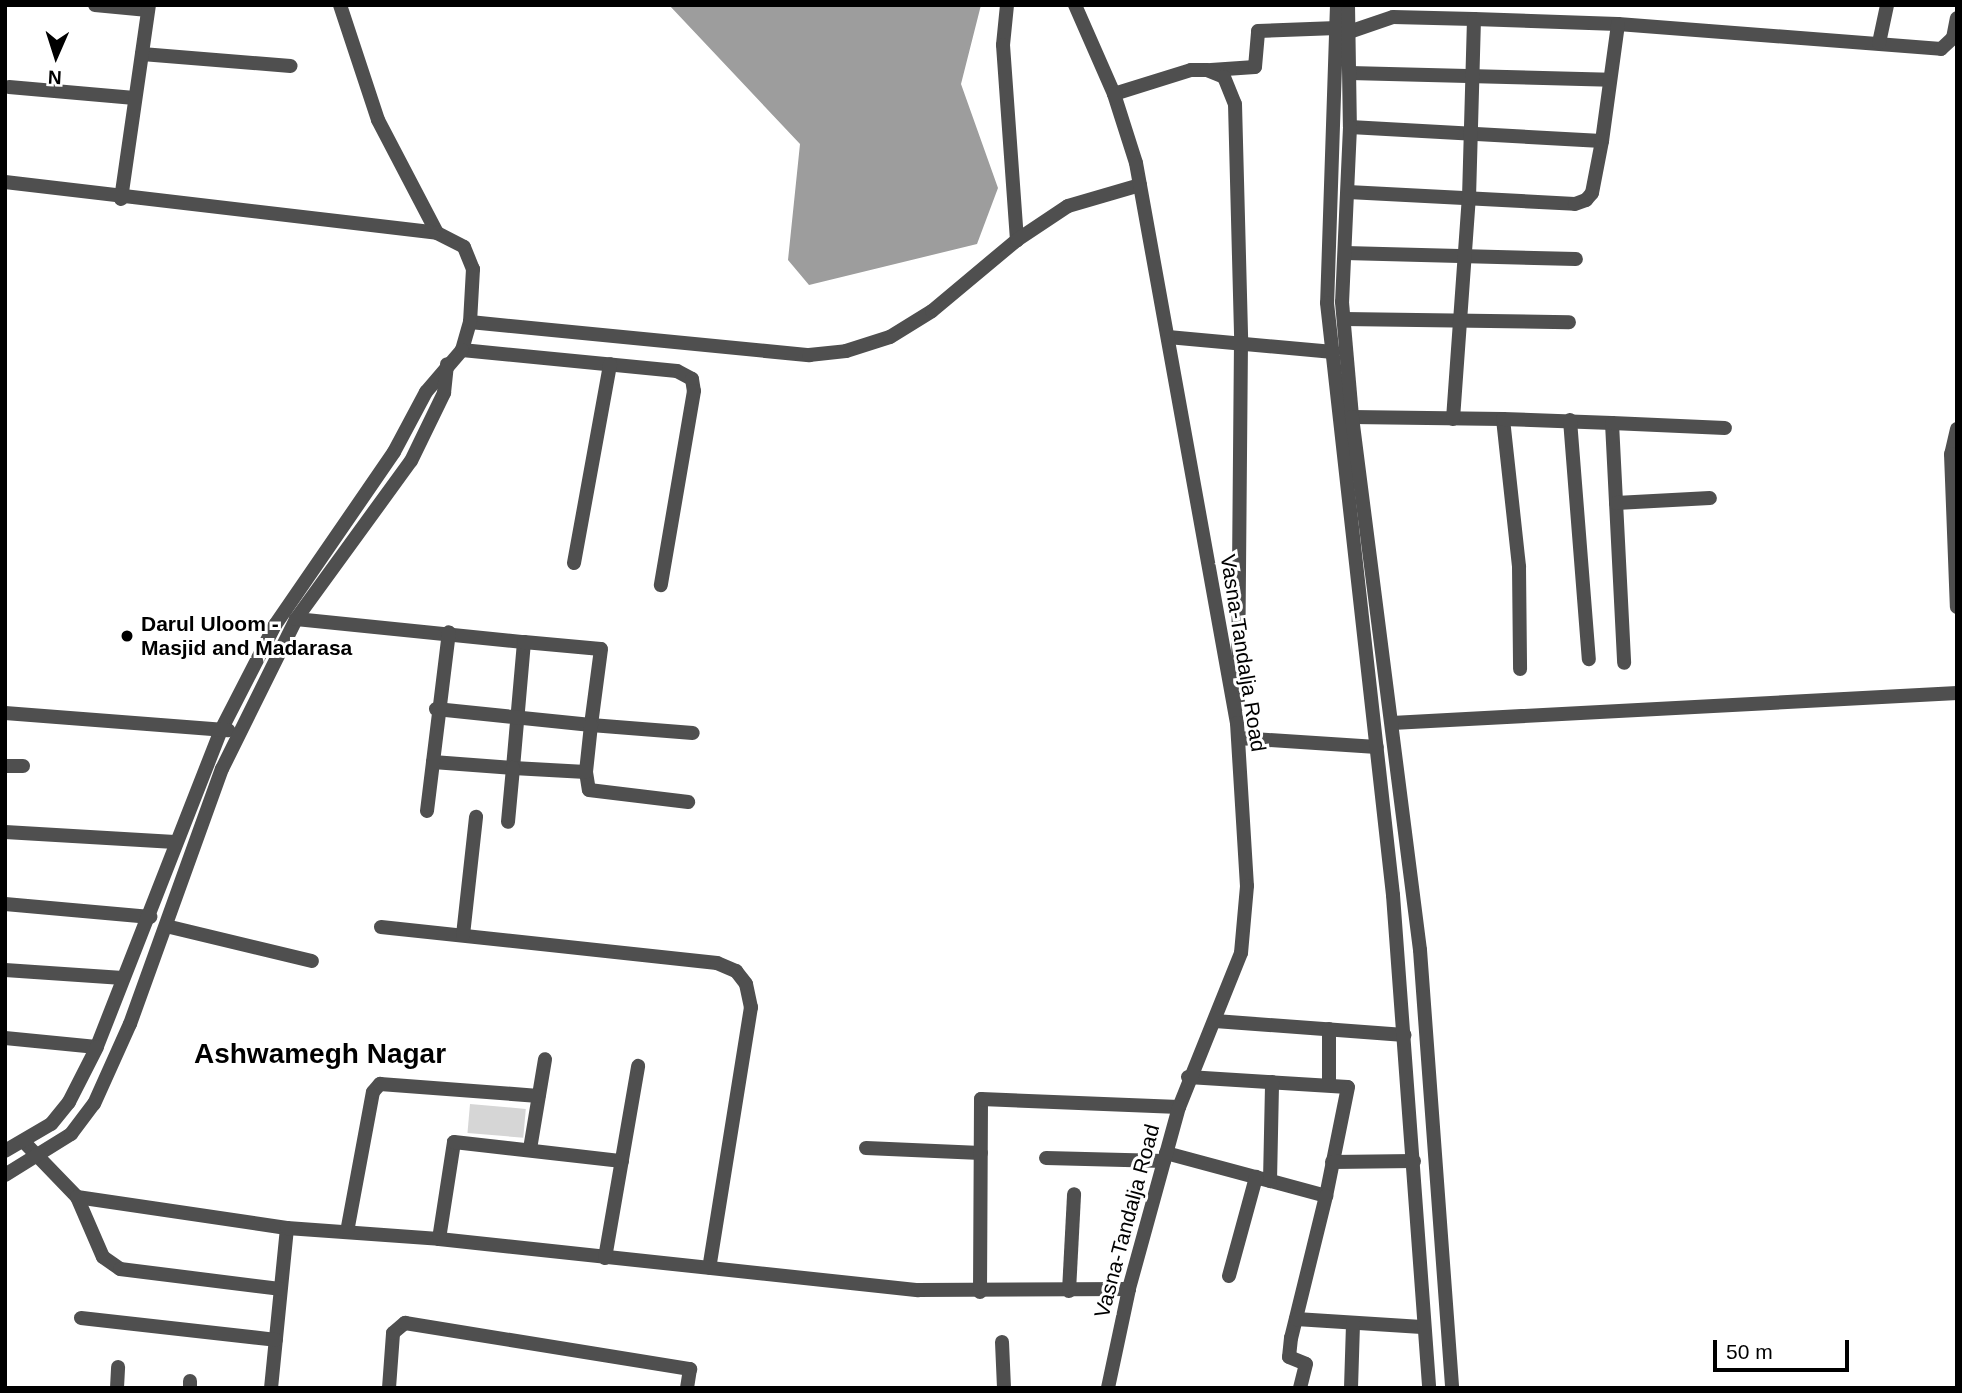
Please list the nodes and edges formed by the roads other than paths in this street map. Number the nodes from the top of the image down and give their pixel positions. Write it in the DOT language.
graph roads {
  1 [pos="96,5"];
  2 [pos="340,5"];
  3 [pos="1007,5"];
  4 [pos="1075,5"];
  5 [pos="1337,5"];
  6 [pos="1348,5"];
  7 [pos="1887,5"];
  8 [pos="148,8"];
  9 [pos="1957,18"];
  10 [pos="1474,19"];
  11 [pos="1618,24"];
  12 [pos="1343,30"];
  13 [pos="1879,43"];
  14 [pos="142,54"];
  15 [pos="291,66"];
  16 [pos="1207,70"];
  17 [pos="1350,74"];
  18 [pos="1473,76"];
  19 [pos="1610,79"];
  20 [pos="9,87"];
  21 [pos="1114,94"];
  22 [pos="135,98"];
  23 [pos="1350,127"];
  24 [pos="1470,135"];
  25 [pos="1602,141"];
  26 [pos="5,182"];
  27 [pos="1140,185"];
  28 [pos="1348,192"];
  29 [pos="1469,198"];
  30 [pos="121,199"];
  31 [pos="438,233"];
  32 [pos="1017,240"];
  33 [pos="1345,253"];
  34 [pos="1464,256"];
  35 [pos="1576,259"];
  36 [pos="1460,317"];
  37 [pos="1344,319"];
  38 [pos="470,322"];
  39 [pos="1569,322"];
  40 [pos="1168,337"];
  41 [pos="1241,341"];
  42 [pos="461,349"];
  43 [pos="1332,352"];
  44 [pos="447,363"];
  45 [pos="610,364"];
  46 [pos="1341,369"];
  47 [pos="1352,417"];
  48 [pos="1454,419"];
  49 [pos="1503,419"];
  50 [pos="1570,420"];
  51 [pos="1612,423"];
  52 [pos="1725,428"];
  53 [pos="1957,429"];
  54 [pos="1710,498"];
  55 [pos="1616,503"];
  56 [pos="574,563"];
  57 [pos="662,585"];
  58 [pos="1957,607"];
  59 [pos="296,619"];
  60 [pos="449,632"];
  61 [pos="524,642"];
  62 [pos="1589,659"];
  63 [pos="1623,663"];
  64 [pos="1520,669"];
  65 [pos="1957,693"];
  66 [pos="436,709"];
  67 [pos="5,713"];
  68 [pos="517,717"];
  69 [pos="1237,723"];
  70 [pos="1392,723"];
  71 [pos="591,725"];
  72 [pos="221,730"];
  73 [pos="240,731"];
  74 [pos="693,733"];
  75 [pos="1238,738"];
  76 [pos="1377,747"];
  77 [pos="433,762"];
  78 [pos="5,766"];
  79 [pos="23,766"];
  80 [pos="513,768"];
  81 [pos="586,772"];
  82 [pos="688,802"];
  83 [pos="427,811"];
  84 [pos="476,817"];
  85 [pos="508,822"];
  86 [pos="5,831"];
  87 [pos="175,842"];
  88 [pos="5,904"];
  89 [pos="150,917"];
  90 [pos="166,926"];
  91 [pos="381,927"];
  92 [pos="463,934"];
  93 [pos="312,961"];
  94 [pos="5,971"];
  95 [pos="123,978"];
  96 [pos="1214,1021"];
  97 [pos="1329,1029"];
  98 [pos="1404,1035"];
  99 [pos="5,1038"];
  100 [pos="96,1047"];
  101 [pos="545,1059"];
  102 [pos="638,1066"];
  103 [pos="1188,1077"];
  104 [pos="1272,1082"];
  105 [pos="1329,1085"];
  106 [pos="539,1096"];
  107 [pos="1179,1107"];
  108 [pos="23,1141"];
  109 [pos="866,1148"];
  110 [pos="530,1149"];
  111 [pos="5,1151"];
  112 [pos="981,1153"];
  113 [pos="39,1157"];
  114 [pos="1165,1157"];
  115 [pos="1046,1158"];
  116 [pos="622,1161"];
  117 [pos="1414,1161"];
  118 [pos="1332,1162"];
  119 [pos="5,1175"];
  120 [pos="1263,1179"];
  121 [pos="1074,1194"];
  122 [pos="1326,1196"];
  123 [pos="76,1197"];
  124 [pos="287,1228"];
  125 [pos="347,1232"];
  126 [pos="439,1239"];
  127 [pos="605,1258"];
  128 [pos="709,1268"];
  129 [pos="1229,1276"];
  130 [pos="280,1289"];
  131 [pos="1129,1289"];
  132 [pos="1069,1291"];
  133 [pos="981,1293"];
  134 [pos="82,1318"];
  135 [pos="1296,1319"];
  136 [pos="1353,1323"];
  137 [pos="1422,1328"];
  138 [pos="276,1340"];
  139 [pos="1002,1342"];
  140 [pos="118,1367"];
  141 [pos="117,1388"];
  142 [pos="271,1388"];
  143 [pos="389,1388"];
  144 [pos="687,1388"];
  145 [pos="1004,1388"];
  146 [pos="1108,1388"];
  147 [pos="1300,1388"];
  148 [pos="1351,1388"];
  149 [pos="1429,1388"];
  150 [pos="1452,1388"];
  1 -- 8 [label="street"];
  2 -- 31 [label="street"];
  3 -- 32 [label="street"];
  4 -- 21 [label="street, Vasna-Tandalja Road"];
  5 -- 12 [label="street"];
  6 -- 12 [label="street"];
  7 -- 13 [label="street"];
  8 -- 14 [label="street"];
  9 -- 13 [label="street"];
  10 -- 11 [label="street"];
  10 -- 12 [label="street"];
  10 -- 18 [label="street"];
  11 -- 13 [label="street"];
  11 -- 19 [label="street"];
  12 -- 16 [label="street"];
  12 -- 17 [label="street"];
  12 -- 43 [label="street"];
  14 -- 15 [label="street"];
  14 -- 22 [label="street"];
  16 -- 21 [label="street"];
  16 -- 41 [label="street"];
  17 -- 18 [label="street"];
  17 -- 23 [label="street"];
  18 -- 19 [label="street"];
  18 -- 24 [label="street"];
  19 -- 25 [label="street"];
  20 -- 22 [label="street"];
  21 -- 27 [label="street, Vasna-Tandalja Road"];
  22 -- 30 [label="street"];
  23 -- 24 [label="street"];
  23 -- 28 [label="street"];
  24 -- 25 [label="street"];
  24 -- 29 [label="street"];
  25 -- 29 [label="street"];
  26 -- 30 [label="street"];
  27 -- 32 [label="street"];
  27 -- 40 [label="street, Vasna-Tandalja Road"];
  28 -- 29 [label="street"];
  28 -- 33 [label="street"];
  29 -- 34 [label="street"];
  30 -- 31 [label="street"];
  31 -- 38 [label="street"];
  32 -- 38 [label="street"];
  33 -- 34 [label="street"];
  33 -- 37 [label="street"];
  34 -- 35 [label="street"];
  34 -- 36 [label="street"];
  36 -- 37 [label="street"];
  36 -- 39 [label="street"];
  36 -- 48 [label="street"];
  37 -- 46 [label="street"];
  38 -- 42 [label="street"];
  40 -- 41 [label="street"];
  40 -- 69 [label="street, Vasna-Tandalja Road"];
  41 -- 43 [label="street"];
  41 -- 69 [label="street"];
  42 -- 44 [label="street"];
  42 -- 45 [label="street"];
  43 -- 46 [label="street"];
  44 -- 59 [label="street"];
  44 -- 72 [label="street"];
  45 -- 56 [label="street"];
  45 -- 57 [label="street"];
  46 -- 47 [label="street"];
  46 -- 76 [label="street"];
  47 -- 48 [label="street"];
  47 -- 70 [label="street"];
  48 -- 49 [label="street"];
  49 -- 50 [label="street"];
  49 -- 64 [label="street"];
  50 -- 51 [label="street"];
  50 -- 62 [label="street"];
  51 -- 52 [label="street"];
  51 -- 55 [label="street"];
  53 -- 58 [label="street"];
  54 -- 55 [label="street"];
  55 -- 63 [label="street"];
  59 -- 60 [label="street"];
  59 -- 73 [label="street"];
  60 -- 61 [label="street"];
  60 -- 66 [label="street"];
  61 -- 68 [label="street"];
  61 -- 71 [label="street"];
  65 -- 70 [label="street"];
  66 -- 68 [label="street"];
  66 -- 77 [label="street"];
  67 -- 72 [label="street"];
  68 -- 71 [label="street"];
  68 -- 80 [label="street"];
  69 -- 75 [label="street, Vasna-Tandalja Road"];
  70 -- 150 [label="street"];
  71 -- 74 [label="street"];
  71 -- 81 [label="street"];
  72 -- 73 [label="street"];
  72 -- 87 [label="street"];
  73 -- 90 [label="street"];
  75 -- 76 [label="street"];
  75 -- 96 [label="street, Vasna-Tandalja Road"];
  76 -- 98 [label="street"];
  77 -- 80 [label="street"];
  77 -- 83 [label="street"];
  78 -- 79 [label="street"];
  80 -- 81 [label="street"];
  80 -- 85 [label="street"];
  81 -- 82 [label="street"];
  84 -- 92 [label="street"];
  86 -- 87 [label="street"];
  87 -- 89 [label="street"];
  88 -- 89 [label="street"];
  89 -- 95 [label="street"];
  90 -- 93 [label="street"];
  90 -- 113 [label="street"];
  91 -- 92 [label="street"];
  92 -- 128 [label="street"];
  94 -- 95 [label="street"];
  95 -- 100 [label="street"];
  96 -- 97 [label="street"];
  96 -- 103 [label="street, Vasna-Tandalja Road"];
  97 -- 98 [label="street"];
  97 -- 105 [label="street"];
  98 -- 117 [label="street"];
  99 -- 100 [label="street"];
  100 -- 108 [label="street"];
  101 -- 106 [label="street"];
  102 -- 116 [label="street"];
  103 -- 104 [label="street"];
  103 -- 107 [label="street, Vasna-Tandalja Road"];
  104 -- 105 [label="street"];
  104 -- 120 [label="street"];
  105 -- 118 [label="street"];
  106 -- 110 [label="street"];
  106 -- 125 [label="street"];
  107 -- 112 [label="street"];
  107 -- 114 [label="street, Vasna-Tandalja Road"];
  108 -- 111 [label="street"];
  108 -- 113 [label="street"];
  109 -- 112 [label="street"];
  110 -- 116 [label="street"];
  110 -- 126 [label="street"];
  112 -- 133 [label="street"];
  113 -- 119 [label="street"];
  113 -- 123 [label="street"];
  114 -- 115 [label="street"];
  114 -- 120 [label="street"];
  114 -- 131 [label="street, Vasna-Tandalja Road"];
  116 -- 127 [label="street"];
  117 -- 118 [label="street"];
  117 -- 137 [label="street"];
  118 -- 122 [label="street"];
  120 -- 122 [label="street"];
  120 -- 129 [label="street"];
  121 -- 132 [label="street"];
  122 -- 135 [label="street"];
  123 -- 124 [label="street"];
  123 -- 130 [label="street"];
  124 -- 125 [label="street"];
  124 -- 130 [label="street"];
  125 -- 126 [label="street"];
  126 -- 127 [label="street"];
  127 -- 128 [label="street"];
  128 -- 133 [label="street"];
  130 -- 138 [label="street"];
  131 -- 132 [label="street"];
  131 -- 146 [label="street, Vasna-Tandalja Road"];
  132 -- 133 [label="street"];
  134 -- 138 [label="street"];
  135 -- 136 [label="street"];
  135 -- 147 [label="street"];
  136 -- 137 [label="street"];
  136 -- 148 [label="street"];
  137 -- 149 [label="street"];
  138 -- 142 [label="street"];
  139 -- 145 [label="street"];
  140 -- 141 [label="street"];
  143 -- 144 [label="street"];
}
